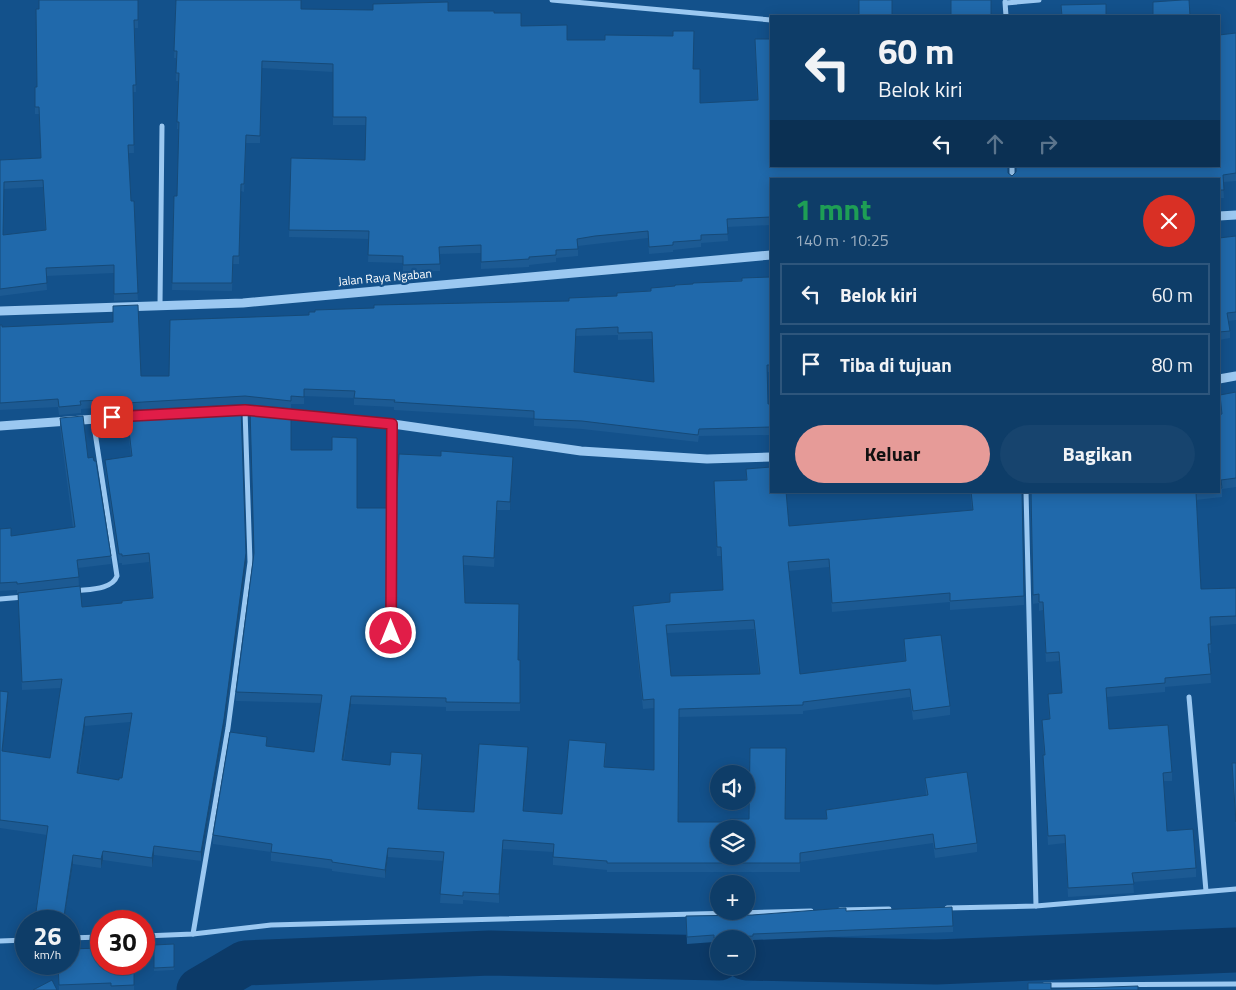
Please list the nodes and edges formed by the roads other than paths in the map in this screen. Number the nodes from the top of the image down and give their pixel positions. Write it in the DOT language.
graph roads {
  1 [pos="552,0"];
  2 [pos="1039,0"];
  3 [pos="1006,2"];
  4 [pos="1006,15"];
  5 [pos="770,20"];
  6 [pos="162,126"];
  7 [pos="1236,215"];
  8 [pos="1220,216"];
  9 [pos="770,255"];
  10 [pos="160,305"];
  11 [pos="0,311"];
  12 [pos="1236,376"];
  13 [pos="1220,379"];
  14 [pos="245,410"];
  15 [pos="216,411"];
  16 [pos="150,415"];
  17 [pos="93,418"];
  18 [pos="392,424"];
  19 [pos="0,426"];
  20 [pos="770,457"];
  21 [pos="1026,493"];
  22 [pos="69,591"];
  23 [pos="30,596"];
  24 [pos="0,599"];
  25 [pos="391,633"];
  26 [pos="1189,697"];
  27 [pos="1236,889"];
  28 [pos="1206,892"];
  29 [pos="1036,906"];
  30 [pos="937,908"];
  31 [pos="898,909"];
  32 [pos="819,911"];
  33 [pos="829,911"];
  34 [pos="193,934"];
  35 [pos="155,936"];
  36 [pos="15,940"];
  37 [pos="0,941"];
  38 [pos="1236,984"];
  39 [pos="1039,985"];
  1 -- 5 [label="street"];
  2 -- 3 [label="street"];
  3 -- 4 [label="street"];
  6 -- 10 [label="street"];
  7 -- 8 [label="street"];
  9 -- 10 [label="street, Jalan Raya Ngaban"];
  10 -- 11 [label="street, Jalan Raya Ngaban"];
  12 -- 13 [label="street"];
  14 -- 15 [label="street"];
  14 -- 18 [label="street"];
  14 -- 34 [label="street"];
  16 -- 17 [label="street"];
  17 -- 19 [label="street"];
  17 -- 22 [label="street"];
  18 -- 20 [label="street"];
  18 -- 25 [label="street"];
  21 -- 29 [label="street"];
  23 -- 24 [label="street"];
  26 -- 28 [label="street"];
  27 -- 28 [label="street"];
  28 -- 29 [label="street"];
  29 -- 30 [label="street"];
  31 -- 33 [label="street"];
  32 -- 34 [label="street"];
  34 -- 35 [label="street"];
  36 -- 37 [label="street"];
  38 -- 39 [label="street"];
}
